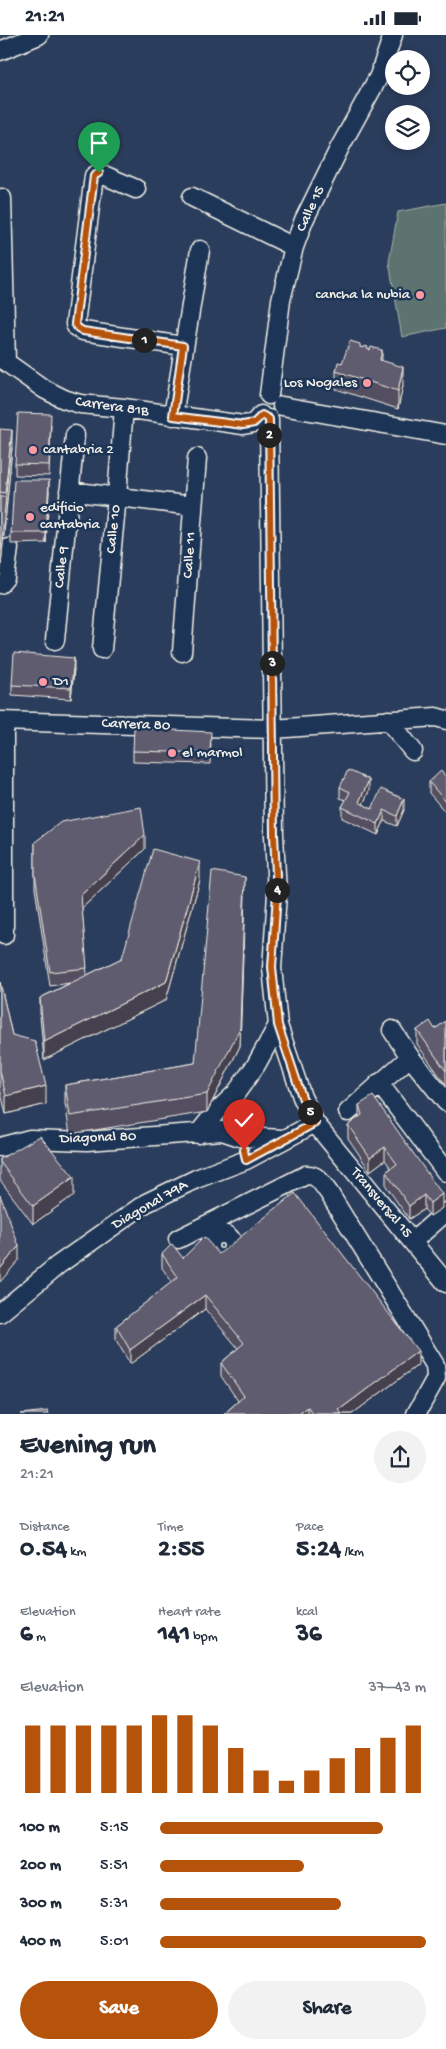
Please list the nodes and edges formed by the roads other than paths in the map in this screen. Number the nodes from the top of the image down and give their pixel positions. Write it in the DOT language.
graph roads {
  1 [pos="39,35"];
  2 [pos="390,38"];
  3 [pos="0,51"];
  4 [pos="136,189"];
  5 [pos="192,197"];
  6 [pos="2,198"];
  7 [pos="294,247"];
  8 [pos="200,250"];
  9 [pos="183,346"];
  10 [pos="3,360"];
  11 [pos="269,395"];
  12 [pos="282,407"];
  13 [pos="124,408"];
  14 [pos="173,416"];
  15 [pos="265,417"];
  16 [pos="75,435"];
  17 [pos="446,435"];
  18 [pos="197,458"];
  19 [pos="69,491"];
  20 [pos="117,497"];
  21 [pos="193,506"];
  22 [pos="9,548"];
  23 [pos="0,584"];
  24 [pos="55,640"];
  25 [pos="102,649"];
  26 [pos="182,652"];
  27 [pos="388,720"];
  28 [pos="446,720"];
  29 [pos="2,721"];
  30 [pos="273,729"];
  31 [pos="413,751"];
  32 [pos="2,833"];
  33 [pos="2,867"];
  34 [pos="4,935"];
  35 [pos="278,1025"];
  36 [pos="392,1030"];
  37 [pos="410,1057"];
  38 [pos="379,1083"];
  39 [pos="446,1102"];
  40 [pos="348,1112"];
  41 [pos="315,1123"];
  42 [pos="198,1134"];
  43 [pos="240,1137"];
  44 [pos="284,1139"];
  45 [pos="0,1147"];
  46 [pos="246,1160"];
  47 [pos="446,1172"];
  48 [pos="446,1212"];
  49 [pos="178,1239"];
  50 [pos="413,1241"];
  51 [pos="446,1283"];
  52 [pos="0,1313"];
  53 [pos="416,1414"];
  1 -- 3 [label="street"];
  2 -- 7 [label="street, Calle 15"];
  4 -- 9 [label="street"];
  5 -- 7 [label="street"];
  6 -- 10 [label="street"];
  7 -- 11 [label="street, Calle 15"];
  8 -- 9 [label="street"];
  9 -- 14 [label="street"];
  10 -- 13 [label="street, Carrera 81B"];
  11 -- 12 [label="street"];
  11 -- 15 [label="street"];
  12 -- 15 [label="street"];
  12 -- 17 [label="street"];
  13 -- 14 [label="street, Carrera 81B"];
  13 -- 20 [label="street, Calle 10"];
  14 -- 15 [label="street, Carrera 81B"];
  15 -- 30 [label="street"];
  16 -- 19 [label="street, Calle 9"];
  18 -- 21 [label="street, Calle 11"];
  19 -- 20 [label="street"];
  19 -- 24 [label="street, Calle 9"];
  20 -- 21 [label="street"];
  20 -- 25 [label="street, Calle 10"];
  21 -- 26 [label="street, Calle 11"];
  22 -- 23 [label="street"];
  27 -- 28 [label="street, Carrera 80"];
  27 -- 30 [label="street, Carrera 80"];
  27 -- 31 [label="street"];
  29 -- 30 [label="street, Carrera 80"];
  29 -- 32 [label="street"];
  30 -- 35 [label="street"];
  32 -- 33 [label="street"];
  33 -- 34 [label="street"];
  35 -- 41 [label="street"];
  35 -- 42 [label="street"];
  36 -- 37 [label="street"];
  37 -- 38 [label="street"];
  37 -- 39 [label="street"];
  38 -- 40 [label="street"];
  38 -- 47 [label="street"];
  41 -- 44 [label="street, Diagonal 79A"];
  41 -- 50 [label="street, Transversal 15"];
  42 -- 43 [label="street, Diagonal 80"];
  42 -- 45 [label="street, Diagonal 80"];
  43 -- 44 [label="street, Diagonal 80"];
  43 -- 46 [label="street"];
  44 -- 46 [label="street, Diagonal 79A"];
  46 -- 52 [label="street, Diagonal 79A"];
  48 -- 50 [label="street"];
  49 -- 53 [label="street"];
  50 -- 51 [label="street, Transversal 15"];
}
